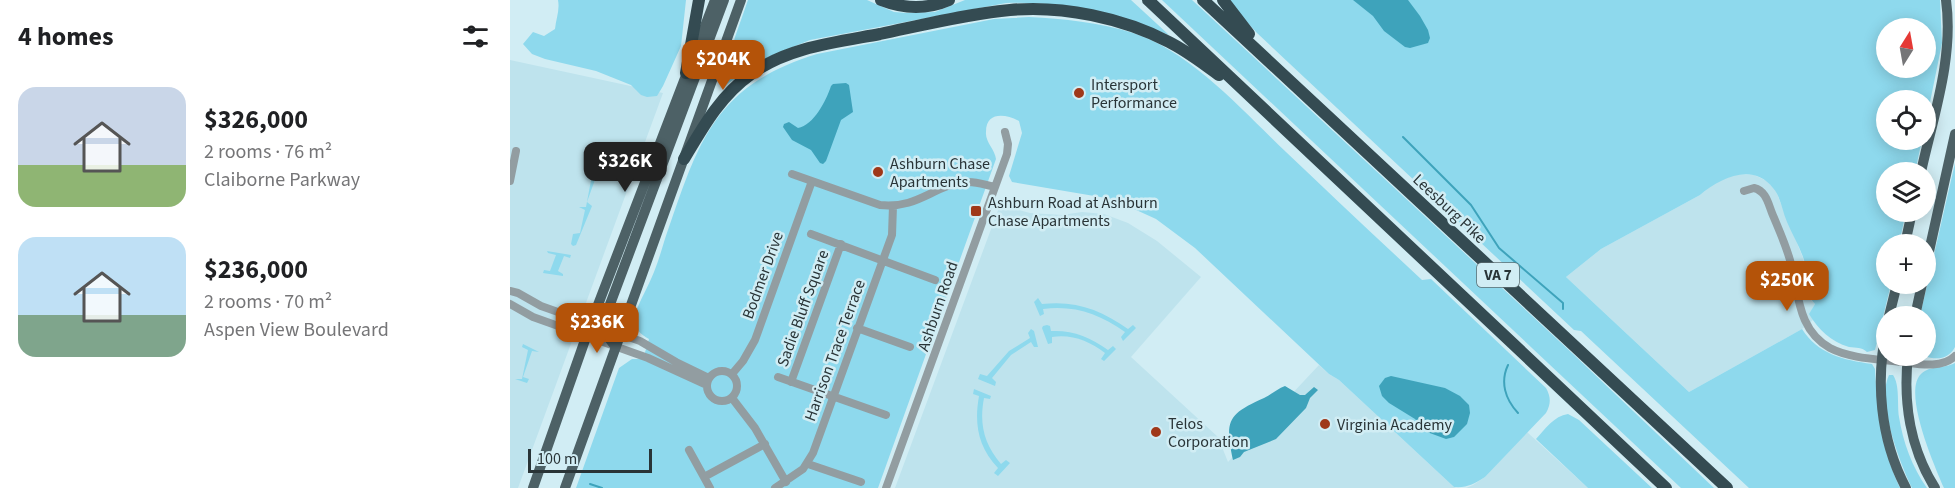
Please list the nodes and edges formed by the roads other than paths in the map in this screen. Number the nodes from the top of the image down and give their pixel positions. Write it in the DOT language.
graph roads {
  1 [pos="699,0"];
  2 [pos="715,0"];
  3 [pos="724,0"];
  4 [pos="741,0"];
  5 [pos="881,0"];
  6 [pos="949,0"];
  7 [pos="1148,0"];
  8 [pos="1203,0"];
  9 [pos="1223,0"];
  10 [pos="1946,0"];
  11 [pos="1269,62"];
  12 [pos="686,73"];
  13 [pos="1259,104"];
  14 [pos="1005,132"];
  15 [pos="1955,134"];
  16 [pos="516,151"];
  17 [pos="684,159"];
  18 [pos="1923,162"];
  19 [pos="792,174"];
  20 [pos="510,181"];
  21 [pos="812,181"];
  22 [pos="994,187"];
  23 [pos="1744,191"];
  24 [pos="893,206"];
  25 [pos="811,234"];
  26 [pos="1933,234"];
  27 [pos="840,244"];
  28 [pos="882,261"];
  29 [pos="934,280"];
  30 [pos="510,291"];
  31 [pos="510,304"];
  32 [pos="591,323"];
  33 [pos="604,328"];
  34 [pos="857,328"];
  35 [pos="621,334"];
  36 [pos="586,337"];
  37 [pos="616,347"];
  38 [pos="910,347"];
  39 [pos="1955,356"];
  40 [pos="1876,358"];
  41 [pos="1936,363"];
  42 [pos="1881,366"];
  43 [pos="1907,366"];
  44 [pos="732,374"];
  45 [pos="778,377"];
  46 [pos="708,381"];
  47 [pos="791,382"];
  48 [pos="833,396"];
  49 [pos="732,398"];
  50 [pos="886,415"];
  51 [pos="765,444"];
  52 [pos="689,450"];
  53 [pos="808,464"];
  54 [pos="704,477"];
  55 [pos="786,482"];
  56 [pos="861,482"];
  57 [pos="533,488"];
  58 [pos="565,488"];
  59 [pos="710,488"];
  60 [pos="775,488"];
  61 [pos="886,488"];
  62 [pos="1666,488"];
  63 [pos="1727,488"];
  64 [pos="1906,488"];
  65 [pos="1935,488"];
  1 -- 12 [label="highway"];
  2 -- 12 [label="main road"];
  3 -- 33 [label="main road"];
  4 -- 17 [label="main road"];
  5 -- 6 [label="highway"];
  7 -- 13 [label="highway, VA 7"];
  8 -- 11 [label="highway, Leesburg Pike / VA 7"];
  9 -- 11 [label="highway"];
  10 -- 18 [label="main road"];
  11 -- 63 [label="highway, Leesburg Pike / VA 7"];
  12 -- 32 [label="main road"];
  13 -- 17 [label="highway"];
  13 -- 62 [label="highway, VA 7"];
  14 -- 22 [label="street, Ashburn Road"];
  15 -- 26 [label="main road"];
  16 -- 20 [label="street"];
  17 -- 35 [label="main road"];
  19 -- 21 [label="street"];
  21 -- 24 [label="street"];
  21 -- 44 [label="street, Bodmer Drive"];
  22 -- 24 [label="street"];
  22 -- 61 [label="street, Ashburn Road"];
  23 -- 40 [label="street"];
  24 -- 28 [label="street, Harrison Trace Terrace"];
  25 -- 27 [label="street, Sadie Bluff Square"];
  27 -- 28 [label="street, Sadie Bluff Square"];
  27 -- 47 [label="street, Sadie Bluff Square"];
  28 -- 29 [label="street, Sadie Bluff Square"];
  28 -- 34 [label="street, Harrison Trace Terrace"];
  30 -- 32 [label="street"];
  31 -- 36 [label="street"];
  32 -- 33 [label="street"];
  32 -- 36 [label="main road"];
  33 -- 35 [label="street"];
  33 -- 37 [label="main road"];
  34 -- 38 [label="street"];
  34 -- 48 [label="street, Harrison Trace Terrace"];
  35 -- 37 [label="main road"];
  35 -- 46 [label="street"];
  36 -- 37 [label="street"];
  36 -- 57 [label="main road"];
  37 -- 46 [label="street"];
  37 -- 58 [label="main road"];
  39 -- 41 [label="street"];
  42 -- 64 [label="main road"];
  43 -- 65 [label="main road"];
  44 -- 46 [label="street"];
  44 -- 49 [label="street"];
  45 -- 47 [label="street, Sadie Bluff Square"];
  46 -- 49 [label="street"];
  47 -- 48 [label="street, Sadie Bluff Square"];
  48 -- 50 [label="street, Sadie Bluff Square"];
  48 -- 53 [label="street, Harrison Trace Terrace"];
  49 -- 51 [label="street"];
  51 -- 54 [label="street"];
  51 -- 55 [label="street"];
  52 -- 54 [label="street"];
  53 -- 55 [label="street"];
  53 -- 56 [label="street"];
  54 -- 59 [label="street"];
  55 -- 60 [label="street"];
}
